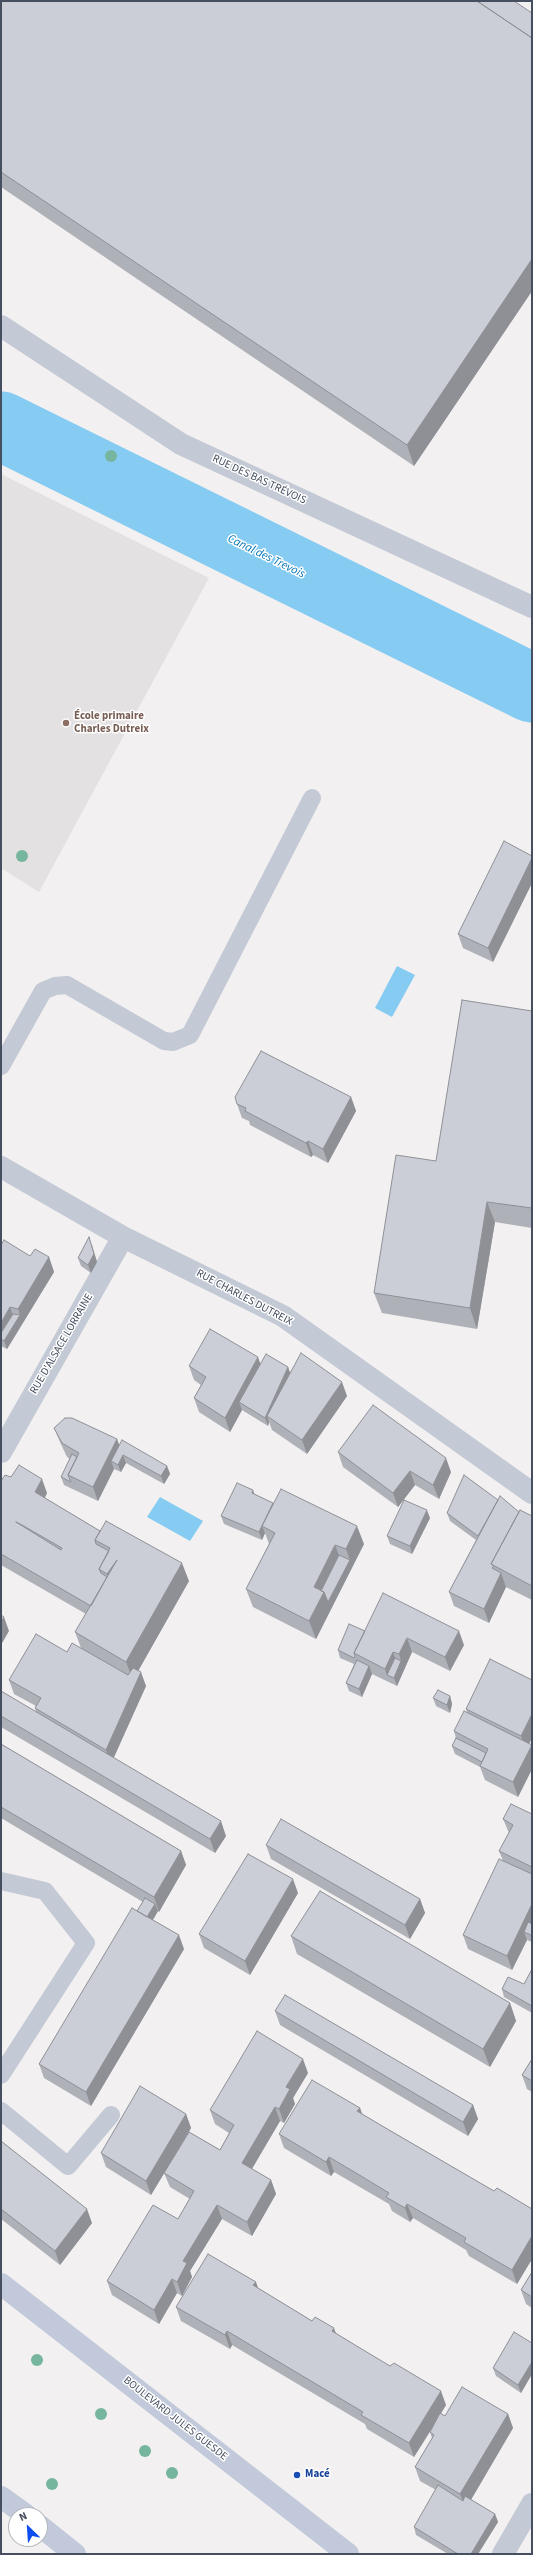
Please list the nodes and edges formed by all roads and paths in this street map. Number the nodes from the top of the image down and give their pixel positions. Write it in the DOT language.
graph roads {
  1 [pos="1,326"];
  2 [pos="532,607"];
  3 [pos="312,798"];
  4 [pos="1,1066"];
  5 [pos="1,1167"];
  6 [pos="123,1237"];
  7 [pos="1,1452"];
  8 [pos="532,1493"];
  9 [pos="1,1881"];
  10 [pos="1,2075"];
  11 [pos="1,2111"];
  12 [pos="111,2115"];
  13 [pos="1,2284"];
  14 [pos="532,2504"];
  15 [pos="48,2532"];
  16 [pos="48,2544"];
  17 [pos="57,2554"];
  18 [pos="75,2554"];
  19 [pos="348,2554"];
  20 [pos="503,2554"];
  1 -- 2 [label="street, RUE DES BAS TRÉVOIS"];
  3 -- 4 [label="lane"];
  5 -- 6 [label="street, RUE CHARLES DUTREIX"];
  6 -- 7 [label="street, RUE D'ALSACE LORRAINE"];
  6 -- 8 [label="street, RUE CHARLES DUTREIX"];
  9 -- 10 [label="lane"];
  11 -- 12 [label="lane"];
  13 -- 19 [label="street, BOULEVARD JULES GUESDE"];
  14 -- 20 [label="street"];
  15 -- 18 [label="street"];
  16 -- 17 [label="lane"];
}
